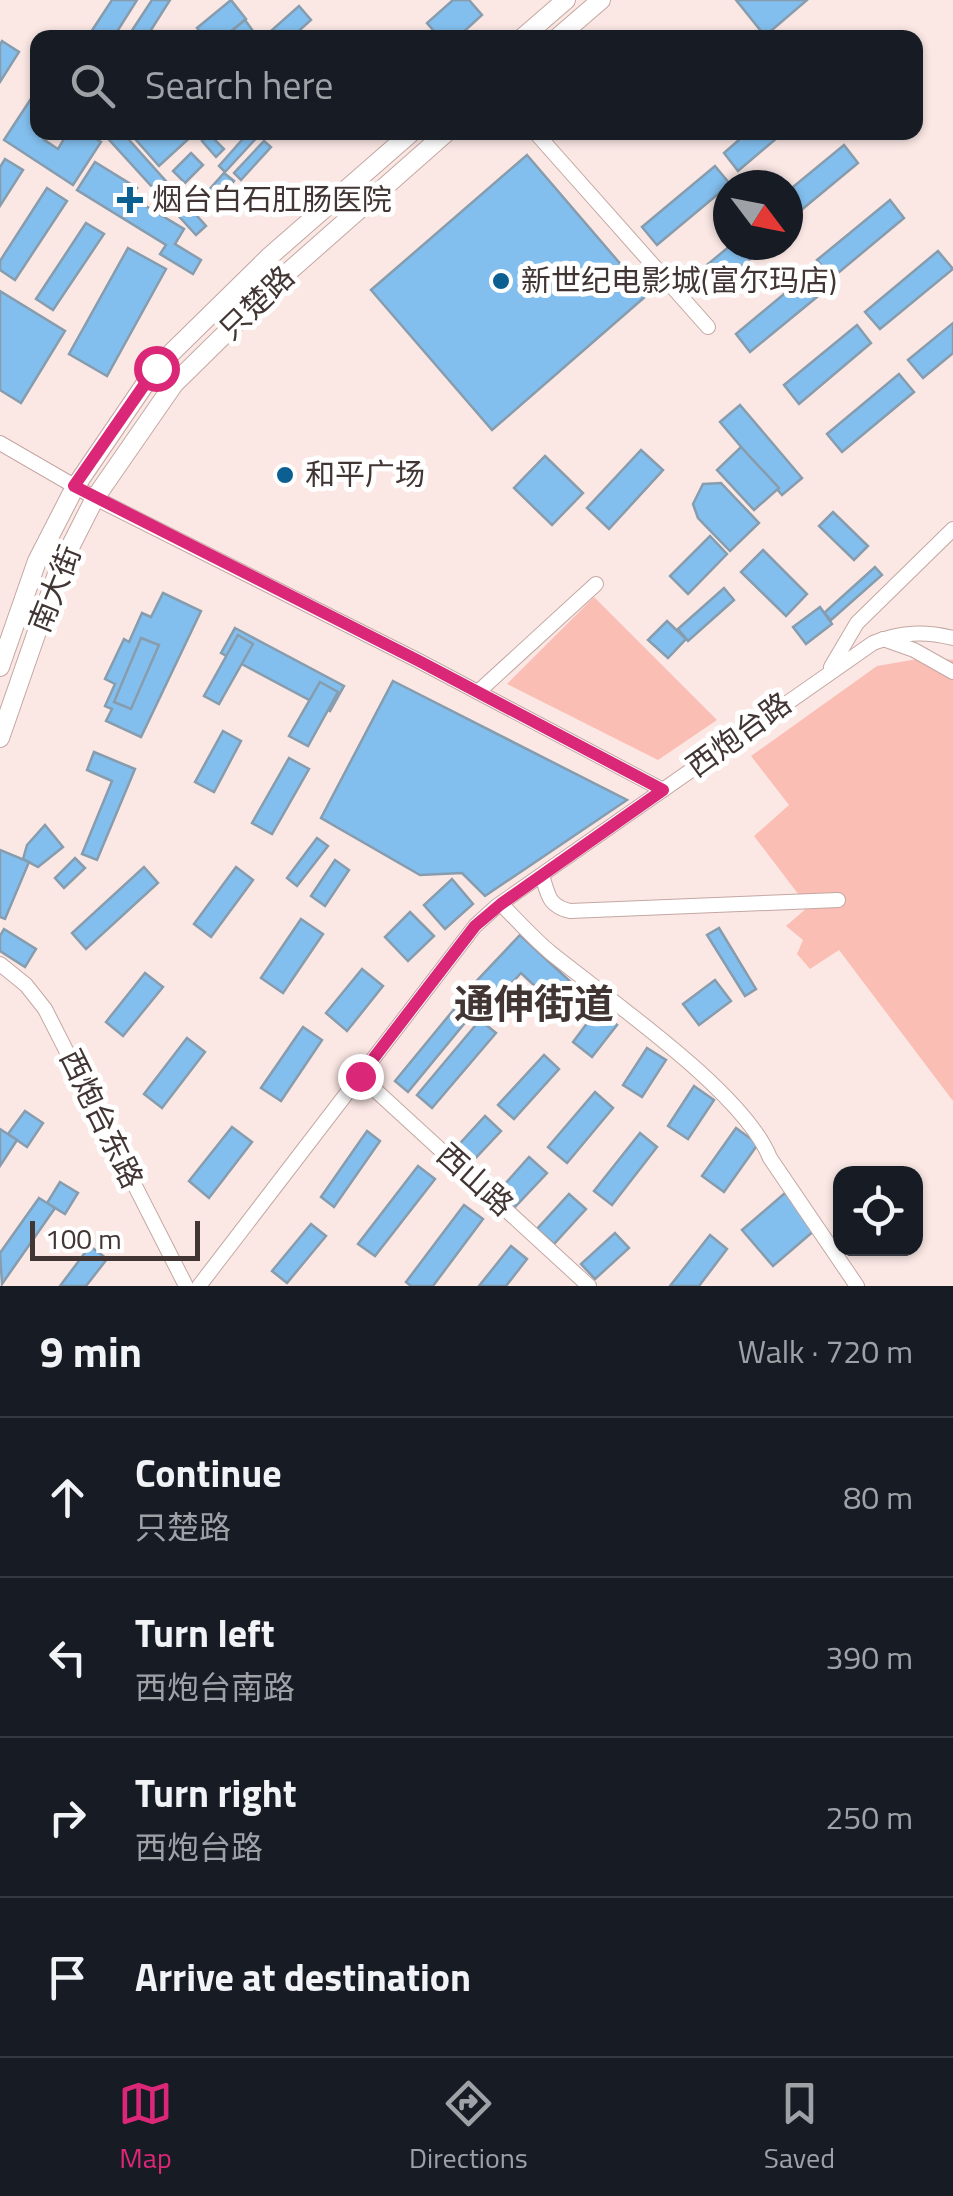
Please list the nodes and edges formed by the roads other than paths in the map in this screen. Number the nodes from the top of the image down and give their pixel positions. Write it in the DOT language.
graph roads {
  1 [pos="566,0"];
  2 [pos="601,0"];
  3 [pos="531,30"];
  4 [pos="566,30"];
  5 [pos="403,140"];
  6 [pos="438,140"];
  7 [pos="542,140"];
  8 [pos="708,327"];
  9 [pos="0,443"];
  10 [pos="74,486"];
  11 [pos="95,498"];
  12 [pos="953,529"];
  13 [pos="596,584"];
  14 [pos="883,638"];
  15 [pos="953,638"];
  16 [pos="0,667"];
  17 [pos="828,672"];
  18 [pos="953,672"];
  19 [pos="478,692"];
  20 [pos="0,738"];
  21 [pos="663,790"];
  22 [pos="542,875"];
  23 [pos="838,900"];
  24 [pos="501,904"];
  25 [pos="0,964"];
  26 [pos="360,1076"];
  27 [pos="186,1286"];
  28 [pos="199,1286"];
  29 [pos="589,1286"];
  30 [pos="857,1286"];
  1 -- 3 [label="main road"];
  2 -- 4 [label="main road"];
  5 -- 10 [label="main road, 只楚路"];
  6 -- 11 [label="main road, 只楚路"];
  7 -- 8 [label="street"];
  9 -- 10 [label="street"];
  10 -- 11 [label="street"];
  10 -- 16 [label="main road, 南大街"];
  11 -- 19 [label="street"];
  11 -- 20 [label="main road, 南大街"];
  12 -- 17 [label="street, 西炮台路"];
  13 -- 19 [label="street"];
  14 -- 15 [label="street"];
  14 -- 17 [label="street"];
  14 -- 18 [label="street"];
  17 -- 21 [label="street, 西炮台路"];
  19 -- 21 [label="street"];
  21 -- 22 [label="street, 西炮台路"];
  22 -- 23 [label="street"];
  22 -- 24 [label="street, 西炮台路"];
  24 -- 26 [label="street, 西炮台路"];
  24 -- 30 [label="street"];
  25 -- 27 [label="street, 西炮台东路"];
  26 -- 28 [label="street, 西炮台路"];
  26 -- 29 [label="street, 西山路"];
}
